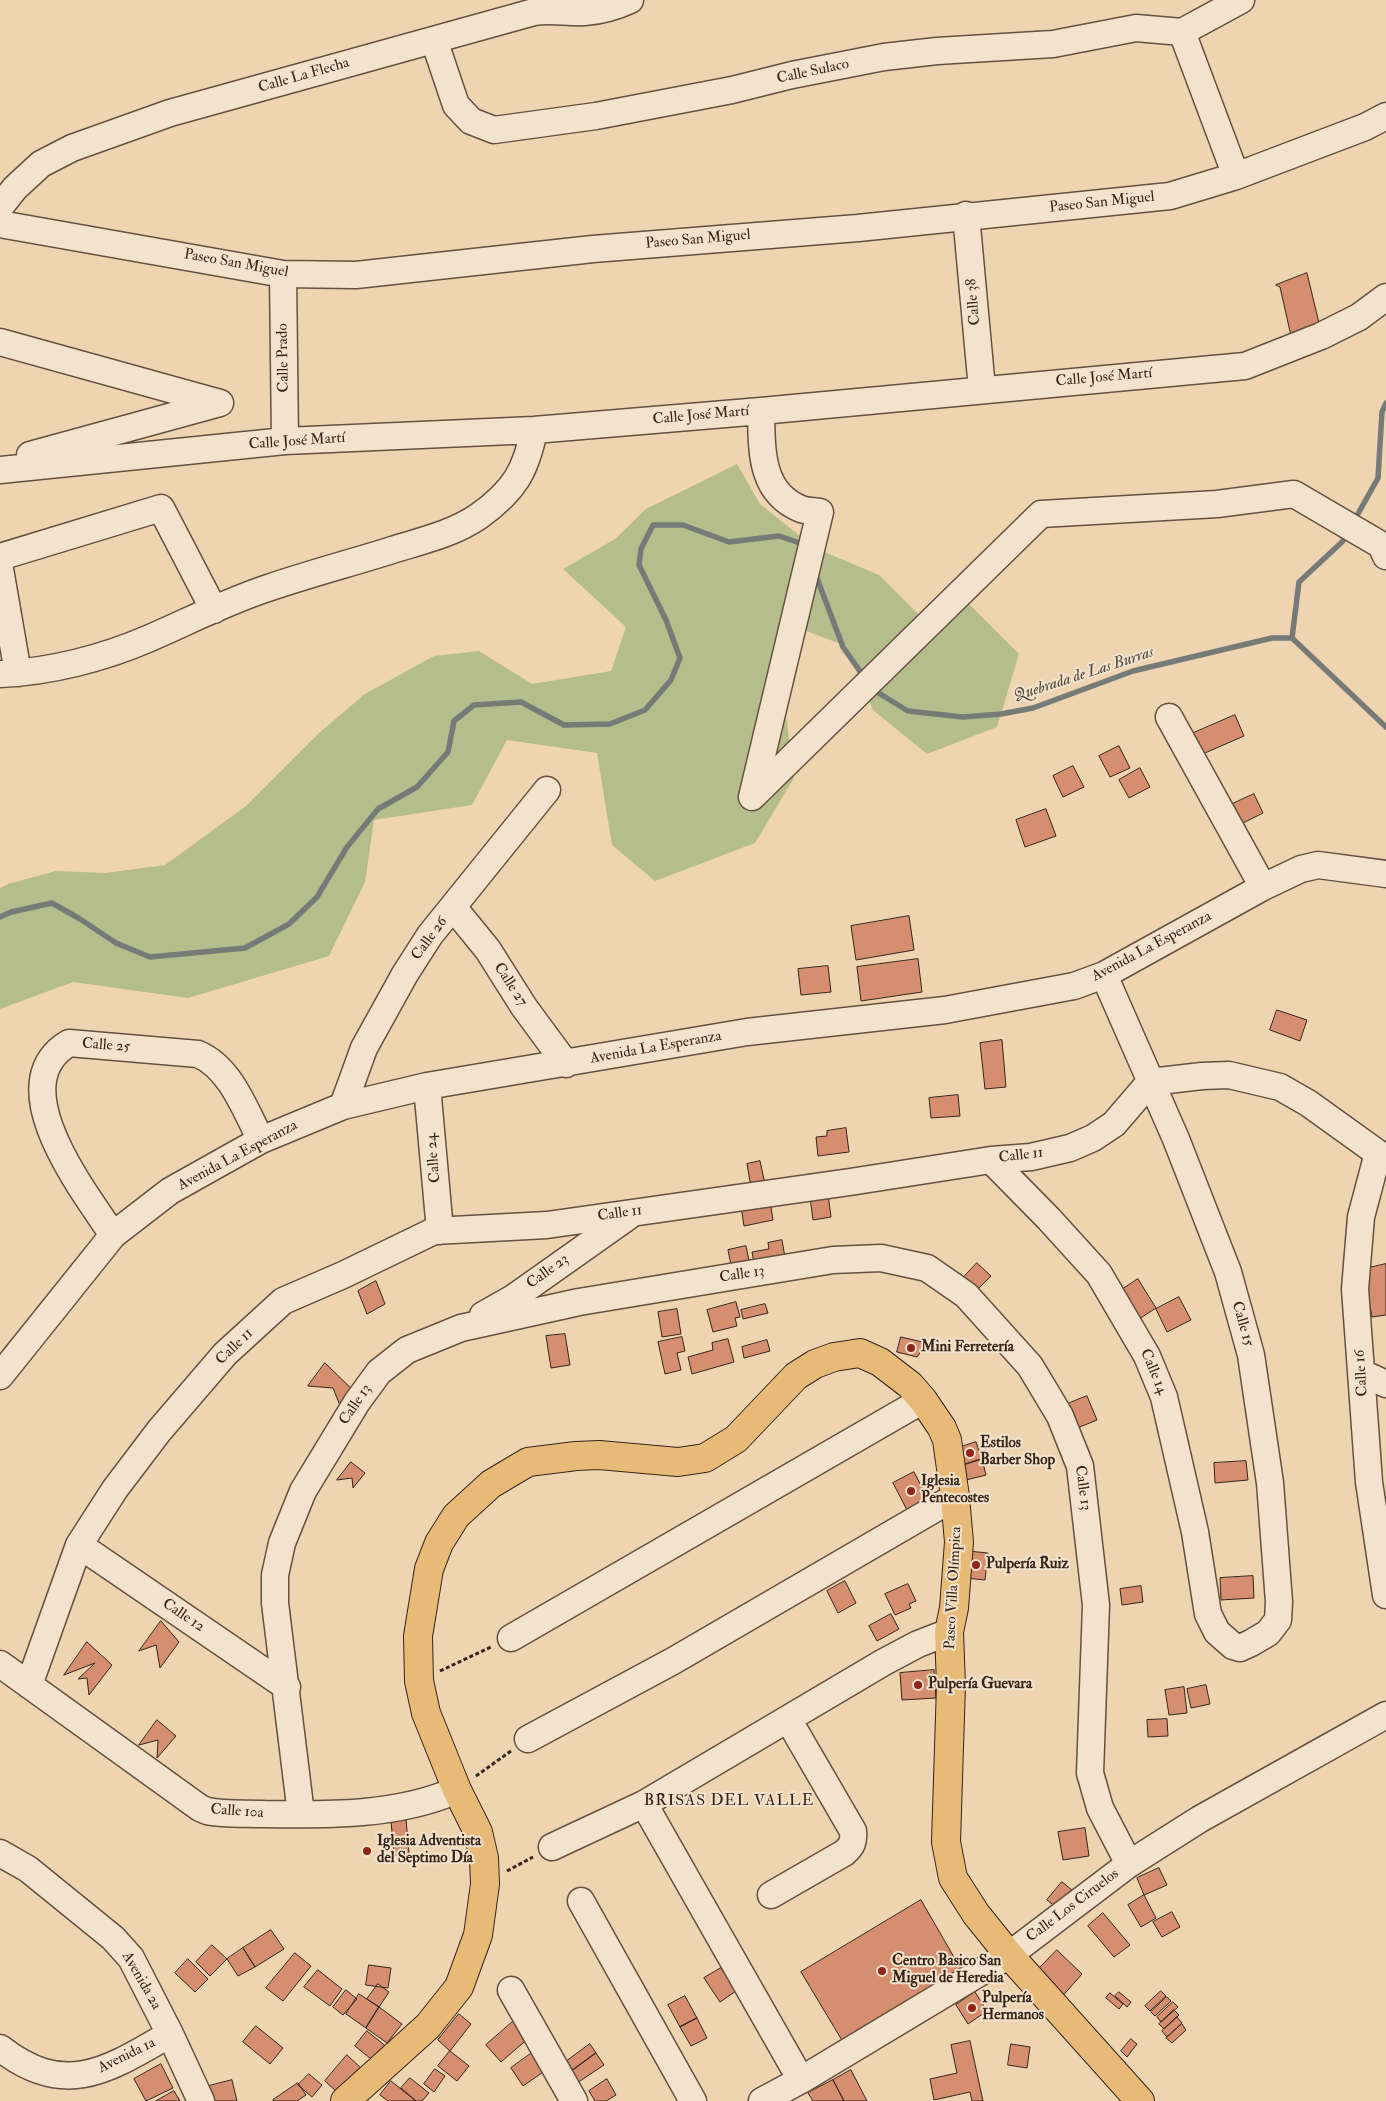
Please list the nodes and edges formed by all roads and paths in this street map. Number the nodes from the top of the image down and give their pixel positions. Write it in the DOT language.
graph roads {
  1 [pos="630,0"];
  2 [pos="1241,0"];
  3 [pos="1182,32"];
  4 [pos="434,40"];
  5 [pos="1386,116"];
  6 [pos="1236,176"];
  7 [pos="0,207"];
  8 [pos="966,215"];
  9 [pos="0,224"];
  10 [pos="283,274"];
  11 [pos="1386,298"];
  12 [pos="0,342"];
  13 [pos="982,389"];
  14 [pos="761,411"];
  15 [pos="534,430"];
  16 [pos="285,441"];
  17 [pos="0,463"];
  18 [pos="0,470"];
  19 [pos="1383,551"];
  20 [pos="0,557"];
  21 [pos="0,569"];
  22 [pos="214,610"];
  23 [pos="9,674"];
  24 [pos="1168,717"];
  25 [pos="547,790"];
  26 [pos="1386,874"];
  27 [pos="1263,887"];
  28 [pos="453,907"];
  29 [pos="1104,975"];
  30 [pos="566,1064"];
  31 [pos="1150,1082"];
  32 [pos="427,1086"];
  33 [pos="343,1106"];
  34 [pos="261,1140"];
  35 [pos="1382,1156"];
  36 [pos="991,1160"];
  37 [pos="633,1212"];
  38 [pos="440,1231"];
  39 [pos="113,1234"];
  40 [pos="461,1328"];
  41 [pos="1362,1372"];
  42 [pos="0,1376"];
  43 [pos="1386,1384"];
  44 [pos="924,1400"];
  45 [pos="955,1497"];
  46 [pos="79,1546"];
  47 [pos="1386,1595"];
  48 [pos="949,1632"];
  49 [pos="1217,1632"];
  50 [pos="511,1638"];
  51 [pos="0,1664"];
  52 [pos="419,1681"];
  53 [pos="29,1685"];
  54 [pos="287,1687"];
  55 [pos="1386,1715"];
  56 [pos="788,1719"];
  57 [pos="528,1739"];
  58 [pos="457,1790"];
  59 [pos="644,1804"];
  60 [pos="301,1814"];
  61 [pos="552,1847"];
  62 [pos="0,1853"];
  63 [pos="1129,1864"];
  64 [pos="485,1884"];
  65 [pos="771,1895"];
  66 [pos="581,1901"];
  67 [pos="1008,1955"];
  68 [pos="511,1990"];
  69 [pos="170,2034"];
  70 [pos="0,2048"];
  71 [pos="800,2080"];
  72 [pos="201,2101"];
  73 [pos="345,2101"];
  74 [pos="574,2101"];
  75 [pos="693,2101"];
  76 [pos="762,2101"];
  77 [pos="1140,2101"];
  1 -- 4 [label="street, Calle La Flecha"];
  2 -- 3 [label="street"];
  3 -- 4 [label="street, Calle Sulaco"];
  3 -- 6 [label="street"];
  4 -- 7 [label="street, Calle La Flecha"];
  5 -- 6 [label="street, Paseo San Miguel"];
  6 -- 8 [label="street, Paseo San Miguel"];
  8 -- 10 [label="street, Paseo San Miguel"];
  8 -- 13 [label="street, Calle 38"];
  9 -- 10 [label="street, Paseo San Miguel"];
  10 -- 16 [label="street, Calle Prado"];
  11 -- 13 [label="street, Calle José Martí"];
  12 -- 17 [label="street"];
  13 -- 14 [label="street, Calle José Martí"];
  14 -- 15 [label="street, Calle José Martí"];
  14 -- 19 [label="street"];
  15 -- 16 [label="street, Calle José Martí"];
  15 -- 22 [label="street"];
  16 -- 18 [label="street, Calle José Martí"];
  20 -- 22 [label="street"];
  21 -- 23 [label="street"];
  22 -- 23 [label="street"];
  24 -- 27 [label="street"];
  25 -- 28 [label="street, Calle 26"];
  26 -- 27 [label="street, Avenida La Esperanza"];
  27 -- 29 [label="street, Avenida La Esperanza"];
  28 -- 30 [label="street, Calle 27"];
  28 -- 33 [label="street, Calle 26"];
  29 -- 30 [label="street, Avenida La Esperanza"];
  29 -- 31 [label="street, Calle 15"];
  30 -- 32 [label="street, Avenida La Esperanza"];
  31 -- 35 [label="street"];
  31 -- 36 [label="street, Calle 11"];
  31 -- 49 [label="street, Calle 15"];
  32 -- 33 [label="street, Avenida La Esperanza"];
  32 -- 38 [label="street, Calle 24"];
  33 -- 34 [label="street, Avenida La Esperanza"];
  34 -- 39 [label="street, Avenida La Esperanza"];
  34 -- 39 [label="street, Calle 25"];
  35 -- 41 [label="street, Calle 16"];
  36 -- 37 [label="street, Calle 11"];
  36 -- 49 [label="street, Calle 14"];
  37 -- 38 [label="street, Calle 11"];
  37 -- 40 [label="street, Calle 23"];
  38 -- 46 [label="street, Calle 11"];
  39 -- 42 [label="street, Avenida La Esperanza"];
  40 -- 54 [label="street, Calle 13"];
  40 -- 63 [label="street, Calle 13"];
  41 -- 43 [label="street"];
  41 -- 47 [label="street, Calle 16"];
  44 -- 45 [label="main road, Paseo Villa Olímpica"];
  44 -- 50 [label="street"];
  44 -- 52 [label="main road, Paseo Villa Olímpica"];
  45 -- 48 [label="main road, Paseo Villa Olímpica"];
  45 -- 57 [label="street"];
  46 -- 53 [label="street, Calle 11"];
  46 -- 54 [label="street, Calle 12"];
  48 -- 56 [label="street"];
  48 -- 67 [label="main road, Paseo Villa Olímpica"];
  50 -- 52 [label="path"];
  51 -- 53 [label="street, Calle 10a"];
  52 -- 58 [label="main road, Paseo Villa Olímpica"];
  53 -- 60 [label="street, Calle 10a"];
  54 -- 60 [label="street, Calle 13"];
  55 -- 63 [label="street, Calle Los Ciruelos"];
  56 -- 59 [label="street"];
  56 -- 65 [label="street"];
  57 -- 58 [label="path"];
  58 -- 60 [label="street, Calle 10a"];
  58 -- 64 [label="main road, Paseo Villa Olímpica"];
  59 -- 61 [label="street"];
  59 -- 71 [label="street"];
  61 -- 64 [label="path"];
  62 -- 69 [label="street, Avenida 2a"];
  63 -- 67 [label="street, Calle Los Ciruelos"];
  64 -- 73 [label="main road, Paseo Villa Olímpica"];
  66 -- 75 [label="street"];
  67 -- 71 [label="street, Calle Los Ciruelos"];
  67 -- 77 [label="main road, Paseo Villa Olímpica"];
  68 -- 74 [label="street"];
  69 -- 70 [label="street, Avenida 1a"];
  69 -- 72 [label="street, Avenida 2a"];
  71 -- 76 [label="street, Calle Los Ciruelos"];
}
